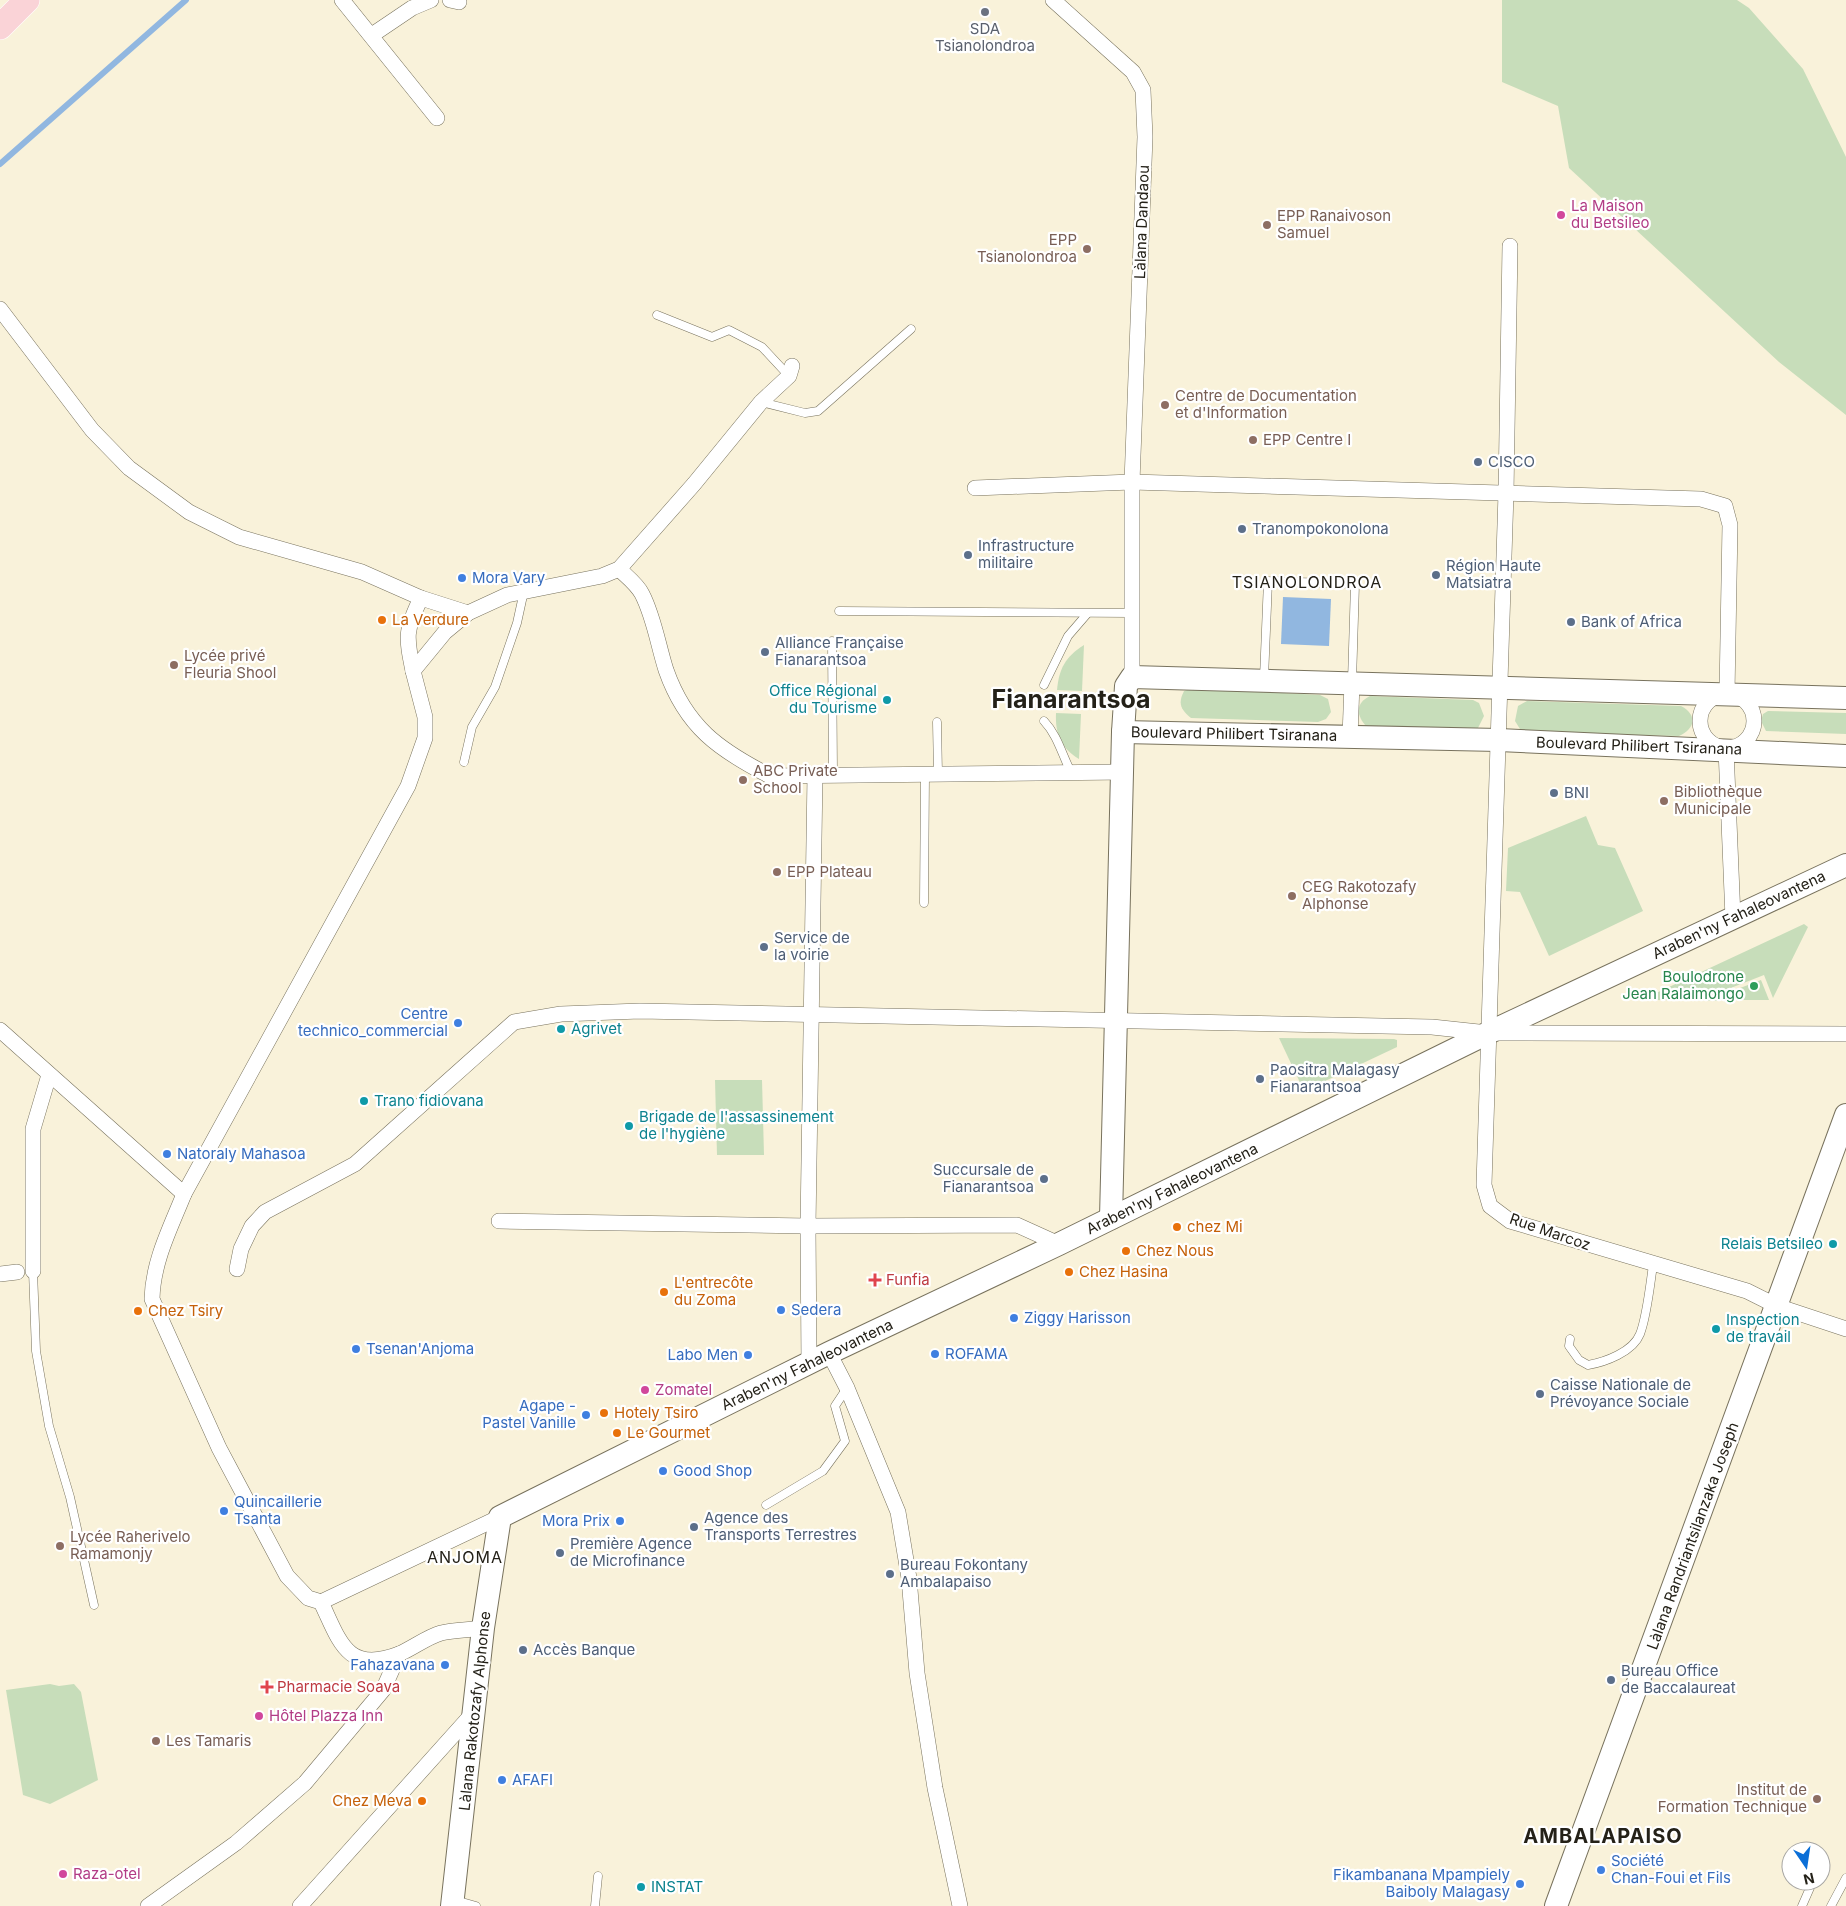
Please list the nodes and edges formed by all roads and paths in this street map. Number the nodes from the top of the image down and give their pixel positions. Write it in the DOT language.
graph roads {
  1 [pos="27,0"];
  2 [pos="342,0"];
  3 [pos="431,0"];
  4 [pos="1053,0"];
  5 [pos="0,27"];
  6 [pos="372,35"];
  7 [pos="438,118"];
  8 [pos="1510,246"];
  9 [pos="0,309"];
  10 [pos="657,315"];
  11 [pos="911,328"];
  12 [pos="790,371"];
  13 [pos="761,402"];
  14 [pos="1132,482"];
  15 [pos="975,488"];
  16 [pos="1506,493"];
  17 [pos="619,568"];
  18 [pos="524,591"];
  19 [pos="421,598"];
  20 [pos="839,611"];
  21 [pos="1132,613"];
  22 [pos="468,614"];
  23 [pos="1087,614"];
  24 [pos="832,640"];
  25 [pos="413,671"];
  26 [pos="1132,677"];
  27 [pos="1264,680"];
  28 [pos="1352,683"];
  29 [pos="1044,685"];
  30 [pos="1500,686"];
  31 [pos="1727,693"];
  32 [pos="1846,698"];
  33 [pos="937,722"];
  34 [pos="1044,722"];
  35 [pos="1123,732"];
  36 [pos="1350,737"];
  37 [pos="1499,740"];
  38 [pos="1726,749"];
  39 [pos="1846,756"];
  40 [pos="464,762"];
  41 [pos="1072,772"];
  42 [pos="1123,772"];
  43 [pos="931,774"];
  44 [pos="815,775"];
  45 [pos="833,775"];
  46 [pos="1846,865"];
  47 [pos="924,903"];
  48 [pos="1733,918"];
  49 [pos="811,1013"];
  50 [pos="1116,1021"];
  51 [pos="0,1030"];
  52 [pos="1488,1033"];
  53 [pos="1846,1034"];
  54 [pos="50,1075"];
  55 [pos="1846,1116"];
  56 [pos="184,1194"];
  57 [pos="1111,1218"];
  58 [pos="499,1222"];
  59 [pos="808,1226"];
  60 [pos="1059,1244"];
  61 [pos="1653,1265"];
  62 [pos="237,1269"];
  63 [pos="33,1271"];
  64 [pos="17,1272"];
  65 [pos="0,1274"];
  66 [pos="1777,1306"];
  67 [pos="1846,1329"];
  68 [pos="1570,1339"];
  69 [pos="829,1353"];
  70 [pos="809,1364"];
  71 [pos="846,1388"];
  72 [pos="766,1505"];
  73 [pos="500,1516"];
  74 [pos="321,1602"];
  75 [pos="94,1605"];
  76 [pos="483,1628"];
  77 [pos="399,1654"];
  78 [pos="475,1711"];
  79 [pos="598,1876"];
  80 [pos="1846,1878"];
  81 [pos="1809,1891"];
  82 [pos="453,1902"];
  83 [pos="148,1906"];
  84 [pos="300,1906"];
  85 [pos="476,1906"];
  86 [pos="595,1906"];
  87 [pos="960,1906"];
  88 [pos="1556,1906"];
  89 [pos="1802,1906"];
  90 [pos="1830,1906"];
  1 -- 5 [label="main road"];
  2 -- 6 [label="street"];
  3 -- 6 [label="street"];
  4 -- 14 [label="street, Làlana Dandaou"];
  6 -- 7 [label="street"];
  8 -- 16 [label="street, Rue Marcoz"];
  9 -- 19 [label="street"];
  10 -- 12 [label="lane"];
  11 -- 13 [label="lane"];
  12 -- 13 [label="street"];
  13 -- 17 [label="street"];
  14 -- 15 [label="street"];
  14 -- 16 [label="street"];
  14 -- 21 [label="street, Làlana Dandaou"];
  16 -- 30 [label="street, Rue Marcoz"];
  16 -- 31 [label="street"];
  17 -- 18 [label="street"];
  17 -- 44 [label="street"];
  18 -- 22 [label="street"];
  18 -- 40 [label="lane"];
  19 -- 22 [label="street"];
  19 -- 25 [label="street"];
  20 -- 23 [label="lane"];
  21 -- 23 [label="lane"];
  21 -- 26 [label="street, Làlana Dandaou"];
  22 -- 25 [label="street"];
  23 -- 29 [label="lane"];
  24 -- 45 [label="lane"];
  25 -- 56 [label="street"];
  26 -- 27 [label="street"];
  26 -- 35 [label="street, Boulevard Philibert Tsiranana"];
  27 -- 28 [label="street"];
  27 -- 28 [label="lane"];
  28 -- 30 [label="street"];
  28 -- 36 [label="street"];
  30 -- 31 [label="street"];
  30 -- 37 [label="street, Rue Marcoz"];
  31 -- 32 [label="street"];
  31 -- 38 [label="street"];
  31 -- 38 [label="street"];
  33 -- 43 [label="lane"];
  34 -- 41 [label="lane"];
  35 -- 36 [label="street, Boulevard Philibert Tsiranana"];
  35 -- 42 [label="street"];
  36 -- 37 [label="street, Boulevard Philibert Tsiranana"];
  37 -- 38 [label="street, Boulevard Philibert Tsiranana"];
  37 -- 52 [label="street, Rue Marcoz"];
  38 -- 39 [label="street, Boulevard Philibert Tsiranana"];
  38 -- 48 [label="street"];
  41 -- 42 [label="street"];
  41 -- 43 [label="street"];
  42 -- 50 [label="street"];
  43 -- 45 [label="street"];
  43 -- 47 [label="lane"];
  44 -- 45 [label="street"];
  44 -- 49 [label="street"];
  46 -- 48 [label="street, Araben'ny Fahaleovantena"];
  48 -- 52 [label="street, Araben'ny Fahaleovantena"];
  49 -- 50 [label="street"];
  49 -- 59 [label="street"];
  49 -- 62 [label="street"];
  50 -- 52 [label="street"];
  50 -- 57 [label="street"];
  51 -- 54 [label="street"];
  52 -- 53 [label="street"];
  52 -- 57 [label="street, Araben'ny Fahaleovantena"];
  52 -- 61 [label="street, Rue Marcoz"];
  54 -- 56 [label="street"];
  54 -- 63 [label="street"];
  55 -- 66 [label="street, Làlana Randriantsilanzaka Joseph"];
  56 -- 74 [label="street"];
  57 -- 60 [label="street, Araben'ny Fahaleovantena"];
  58 -- 59 [label="street"];
  59 -- 60 [label="street"];
  59 -- 70 [label="street"];
  60 -- 69 [label="street, Araben'ny Fahaleovantena"];
  61 -- 66 [label="street, Rue Marcoz"];
  61 -- 68 [label="lane"];
  63 -- 75 [label="lane"];
  64 -- 65 [label="street"];
  66 -- 67 [label="street, Rue Marcoz"];
  66 -- 88 [label="street, Làlana Randriantsilanzaka Joseph"];
  69 -- 70 [label="street, Araben'ny Fahaleovantena"];
  69 -- 71 [label="street"];
  70 -- 73 [label="street, Araben'ny Fahaleovantena"];
  71 -- 72 [label="lane"];
  71 -- 87 [label="street"];
  73 -- 74 [label="street"];
  73 -- 76 [label="street, Làlana Rakotozafy Alphonse"];
  74 -- 77 [label="street"];
  76 -- 77 [label="street"];
  76 -- 78 [label="street, Làlana Rakotozafy Alphonse"];
  77 -- 83 [label="street"];
  78 -- 82 [label="street, Làlana Rakotozafy Alphonse"];
  78 -- 84 [label="street"];
  79 -- 86 [label="lane"];
  80 -- 90 [label="lane"];
  81 -- 89 [label="lane"];
  82 -- 85 [label="lane"];
}
